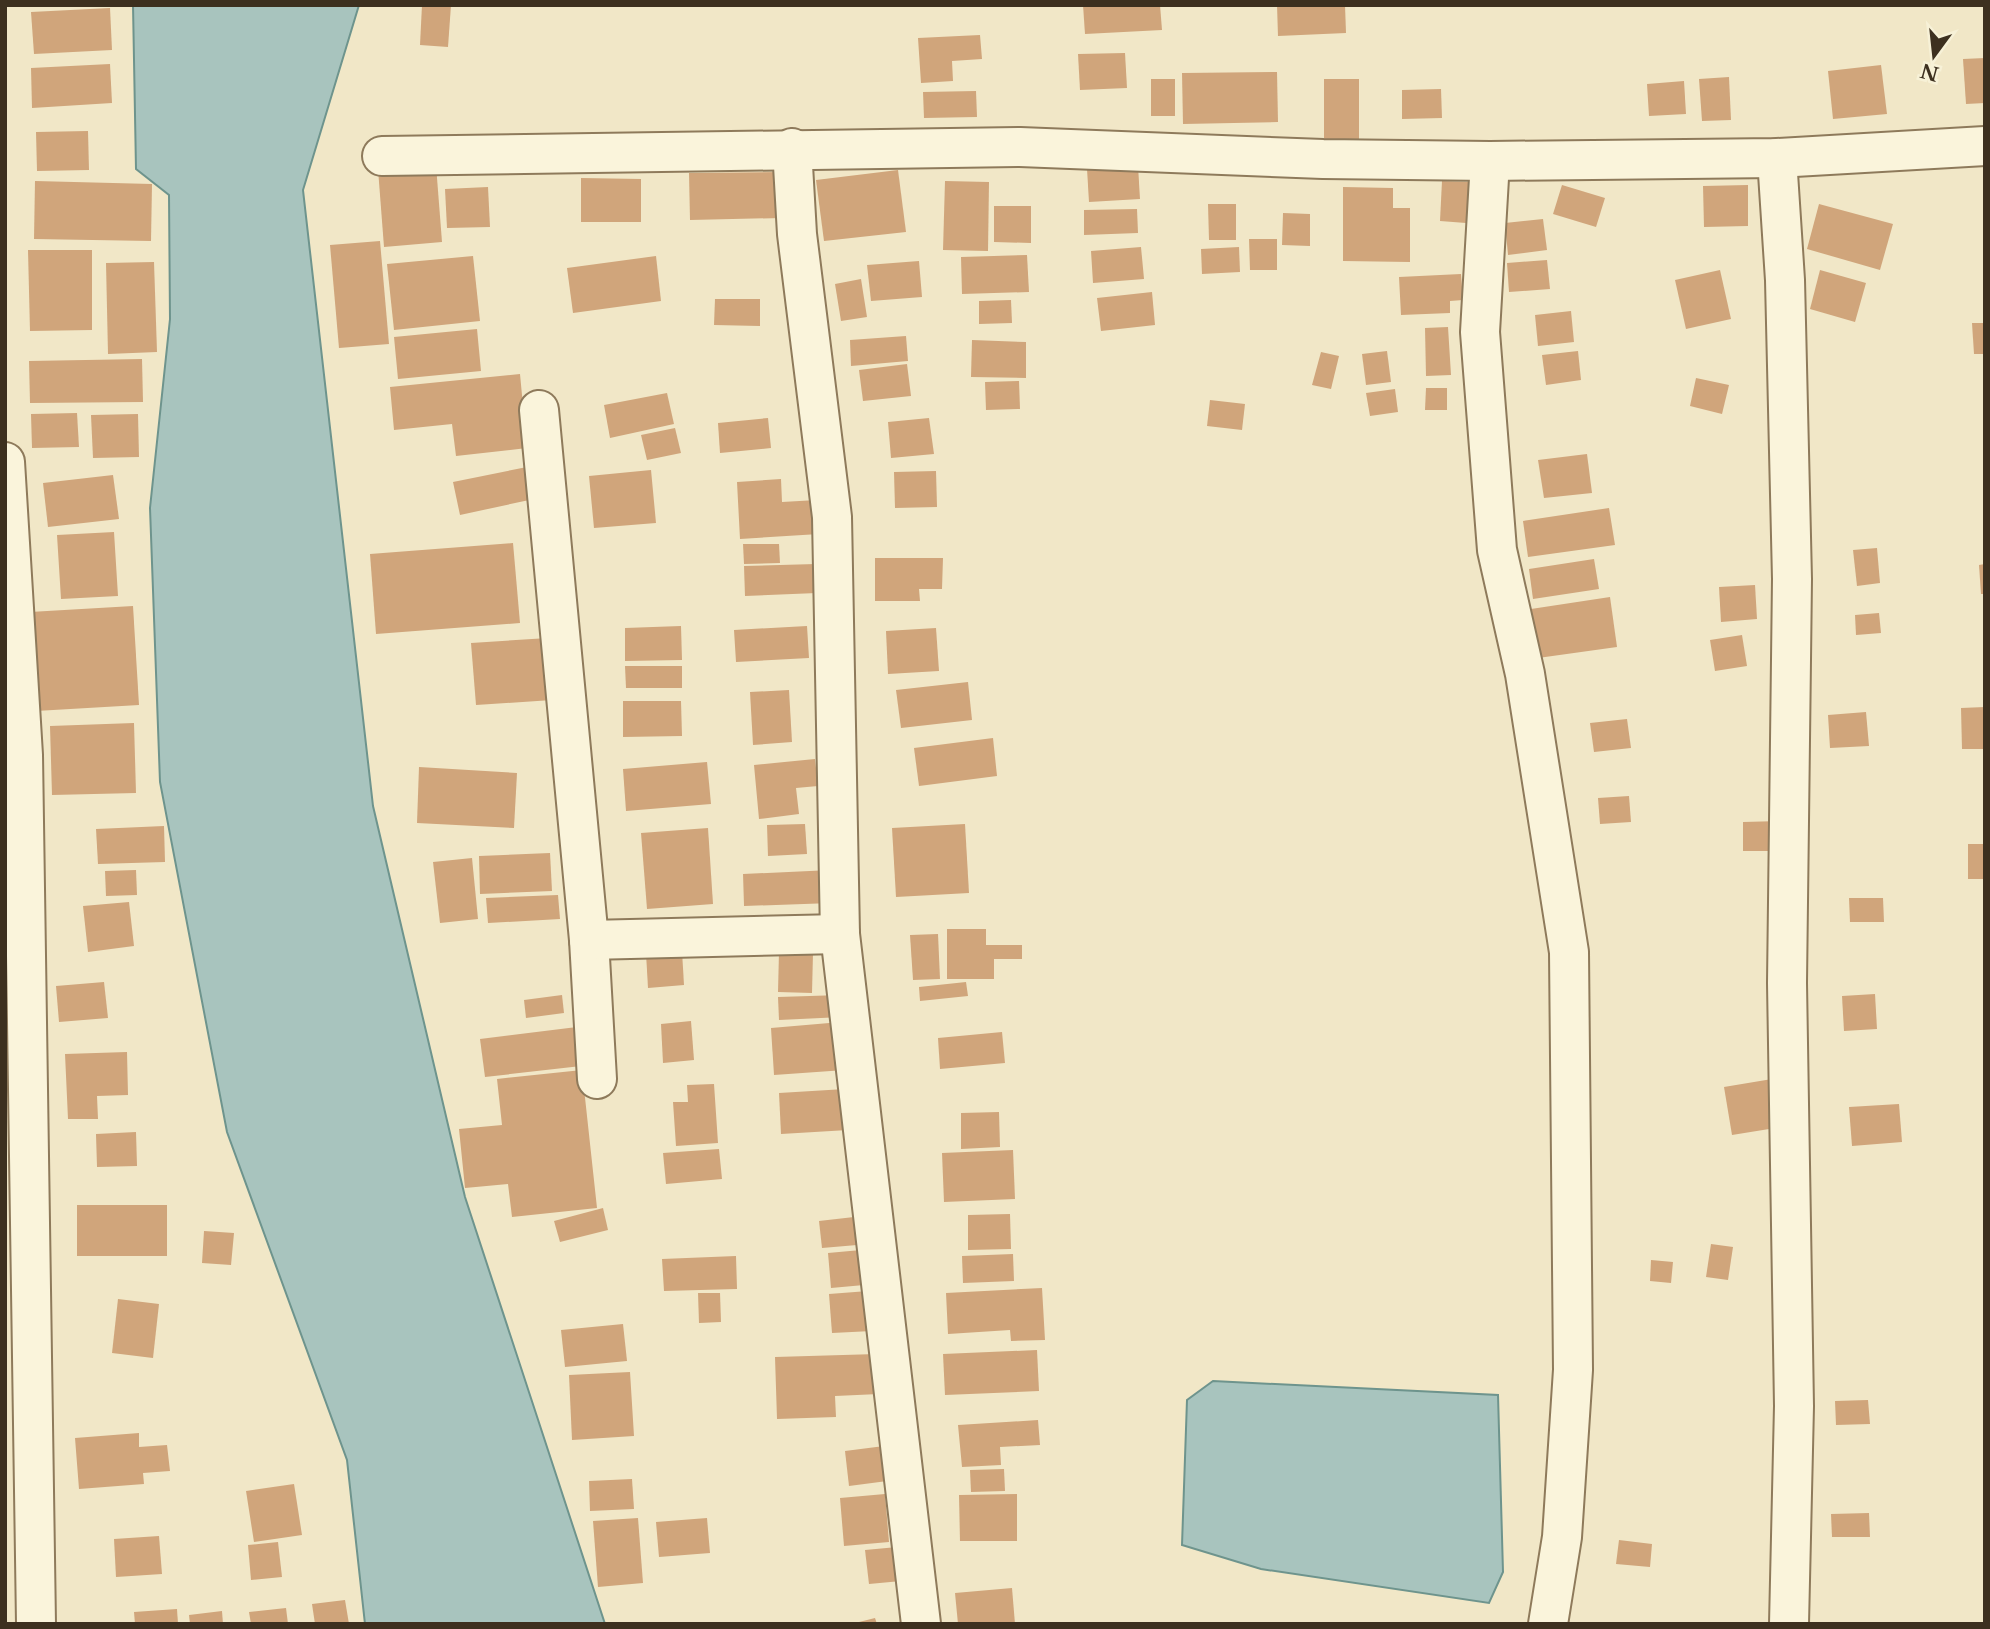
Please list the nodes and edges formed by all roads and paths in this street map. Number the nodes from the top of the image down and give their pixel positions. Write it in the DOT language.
graph roads {
  1 [pos="1985,146"];
  2 [pos="792,148"];
  3 [pos="382,156"];
  4 [pos="1777,158"];
  5 [pos="1490,161"];
  6 [pos="539,410"];
  7 [pos="5,462"];
  8 [pos="14,755"];
  9 [pos="840,934"];
  10 [pos="589,940"];
  11 [pos="597,1079"];
  12 [pos="19,1368"];
  13 [pos="37,1624"];
  14 [pos="921,1624"];
  15 [pos="1548,1624"];
  16 [pos="1789,1624"];
  1 -- 4 [label="street"];
  2 -- 3 [label="street"];
  2 -- 5 [label="street"];
  2 -- 9 [label="street"];
  4 -- 5 [label="street"];
  4 -- 16 [label="street"];
  5 -- 15 [label="street"];
  6 -- 10 [label="street"];
  7 -- 8 [label="street"];
  8 -- 12 [label="street"];
  9 -- 10 [label="street"];
  9 -- 14 [label="street"];
  10 -- 11 [label="street"];
  12 -- 13 [label="street"];
}
